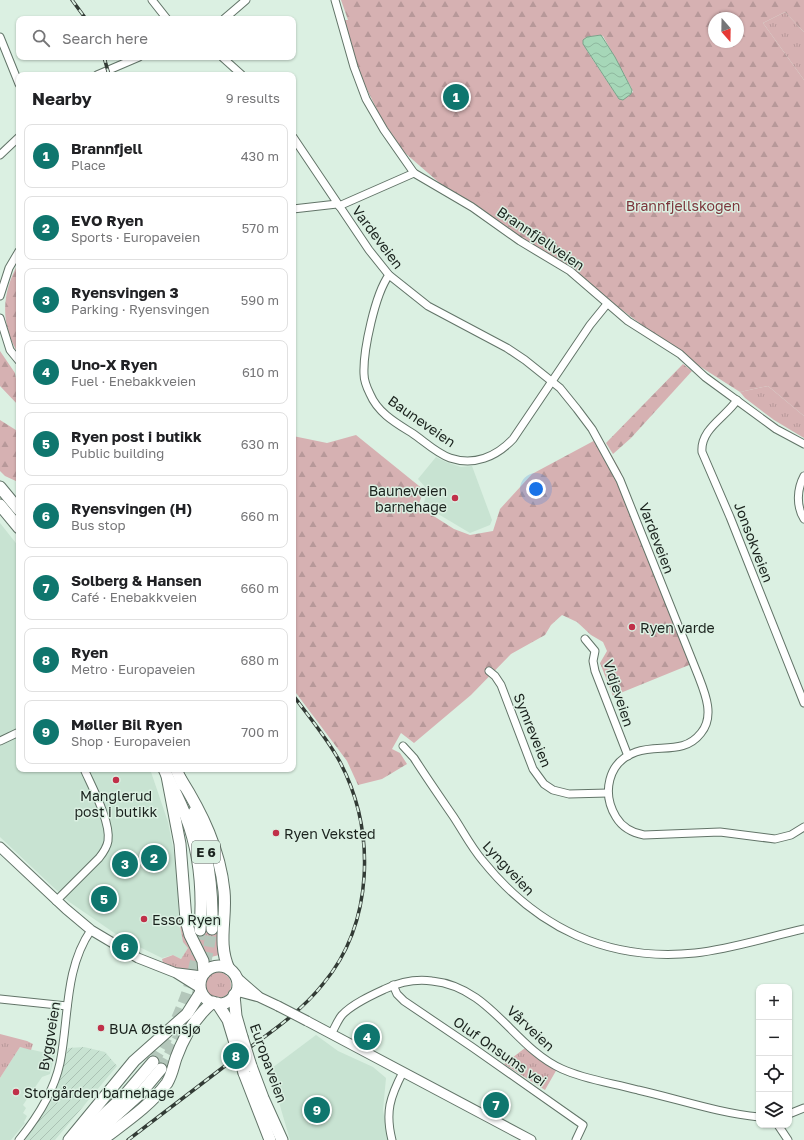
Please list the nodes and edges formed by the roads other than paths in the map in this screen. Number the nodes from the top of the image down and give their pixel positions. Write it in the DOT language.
graph roads {
  1 [pos="152,0"];
  2 [pos="246,0"];
  3 [pos="335,0"];
  4 [pos="165,16"];
  5 [pos="227,16"];
  6 [pos="0,37"];
  7 [pos="132,60"];
  8 [pos="225,60"];
  9 [pos="104,72"];
  10 [pos="239,72"];
  11 [pos="16,77"];
  12 [pos="16,140"];
  13 [pos="296,142"];
  14 [pos="0,155"];
  15 [pos="414,173"];
  16 [pos="338,205"];
  17 [pos="296,209"];
  18 [pos="16,256"];
  19 [pos="389,275"];
  20 [pos="0,296"];
  21 [pos="607,304"];
  22 [pos="0,318"];
  23 [pos="16,357"];
  24 [pos="553,382"];
  25 [pos="737,400"];
  26 [pos="804,444"];
  27 [pos="804,476"];
  28 [pos="0,487"];
  29 [pos="0,505"];
  30 [pos="16,506"];
  31 [pos="804,520"];
  32 [pos="16,524"];
  33 [pos="585,639"];
  34 [pos="489,671"];
  35 [pos="804,703"];
  36 [pos="16,733"];
  37 [pos="0,741"];
  38 [pos="403,746"];
  39 [pos="628,756"];
  40 [pos="85,772"];
  41 [pos="172,773"];
  42 [pos="608,793"];
  43 [pos="804,827"];
  44 [pos="0,847"];
  45 [pos="56,900"];
  46 [pos="804,929"];
  47 [pos="91,930"];
  48 [pos="206,930"];
  49 [pos="176,973"];
  50 [pos="232,973"];
  51 [pos="203,974"];
  52 [pos="393,985"];
  53 [pos="201,990"];
  54 [pos="235,993"];
  55 [pos="259,997"];
  56 [pos="0,999"];
  57 [pos="215,1003"];
  58 [pos="67,1006"];
  59 [pos="331,1034"];
  60 [pos="239,1040"];
  61 [pos="248,1070"];
  62 [pos="402,1072"];
  63 [pos="804,1108"];
  64 [pos="792,1113"];
  65 [pos="756,1116"];
  66 [pos="780,1128"];
  67 [pos="19,1140"];
  68 [pos="69,1140"];
  69 [pos="76,1140"];
  70 [pos="89,1140"];
  71 [pos="102,1140"];
  72 [pos="270,1140"];
  73 [pos="282,1140"];
  74 [pos="392,1140"];
  75 [pos="530,1140"];
  76 [pos="576,1140"];
  77 [pos="788,1140"];
  1 -- 4 [label="street"];
  2 -- 5 [label="street"];
  3 -- 15 [label="street, Brannfjellveien"];
  6 -- 11 [label="street"];
  7 -- 9 [label="street"];
  8 -- 10 [label="street"];
  12 -- 14 [label="street"];
  13 -- 16 [label="street, Vardeveien"];
  15 -- 16 [label="street"];
  15 -- 21 [label="street, Brannfjellveien"];
  16 -- 17 [label="street"];
  16 -- 19 [label="street, Vardeveien"];
  18 -- 20 [label="street"];
  19 -- 24 [label="street, Vardeveien"];
  19 -- 24 [label="street, Bauneveien"];
  21 -- 24 [label="street, Bauneveien"];
  21 -- 25 [label="street, Brannfjellveien"];
  22 -- 23 [label="street"];
  24 -- 39 [label="street, Vardeveien"];
  25 -- 26 [label="street, Brannfjellveien"];
  25 -- 35 [label="street, Jonsokveien"];
  27 -- 31 [label="street"];
  28 -- 30 [label="highway"];
  29 -- 32 [label="highway"];
  33 -- 39 [label="street, Vidjeveien"];
  34 -- 42 [label="street, Symreveien"];
  36 -- 37 [label="street"];
  38 -- 46 [label="street, Lyngveien"];
  39 -- 42 [label="street, Vardeveien"];
  40 -- 45 [label="street"];
  41 -- 48 [label="highway, E 6"];
  41 -- 50 [label="highway, E 6"];
  41 -- 51 [label="highway, E 6"];
  42 -- 43 [label="street, Vardeveien"];
  44 -- 45 [label="main road"];
  45 -- 47 [label="main road"];
  47 -- 49 [label="main road"];
  47 -- 58 [label="street, Byggveien"];
  49 -- 51 [label="main road"];
  49 -- 53 [label="main road"];
  50 -- 51 [label="highway"];
  50 -- 54 [label="highway, E 6"];
  50 -- 55 [label="main road"];
  51 -- 53 [label="highway, E 6"];
  52 -- 59 [label="street, Vårveien"];
  52 -- 65 [label="street, Vårveien"];
  52 -- 76 [label="street, Oluf Onsums vei"];
  53 -- 57 [label="highway, E 6"];
  53 -- 68 [label="highway, E 6"];
  54 -- 55 [label="main road"];
  54 -- 57 [label="highway"];
  54 -- 60 [label="highway, Europaveien / E 6"];
  55 -- 59 [label="main road, bridge"];
  56 -- 58 [label="street"];
  57 -- 60 [label="highway, Europaveien / E 6"];
  57 -- 71 [label="highway"];
  58 -- 67 [label="street, Byggveien"];
  59 -- 62 [label="main road"];
  60 -- 61 [label="highway, Europaveien / E 6, bridge"];
  61 -- 72 [label="highway, Europaveien / E 6"];
  61 -- 73 [label="highway, Europaveien / E 6"];
  62 -- 74 [label="street"];
  62 -- 75 [label="main road"];
  63 -- 64 [label="street"];
  66 -- 77 [label="street"];
  69 -- 70 [label="highway"];
}
